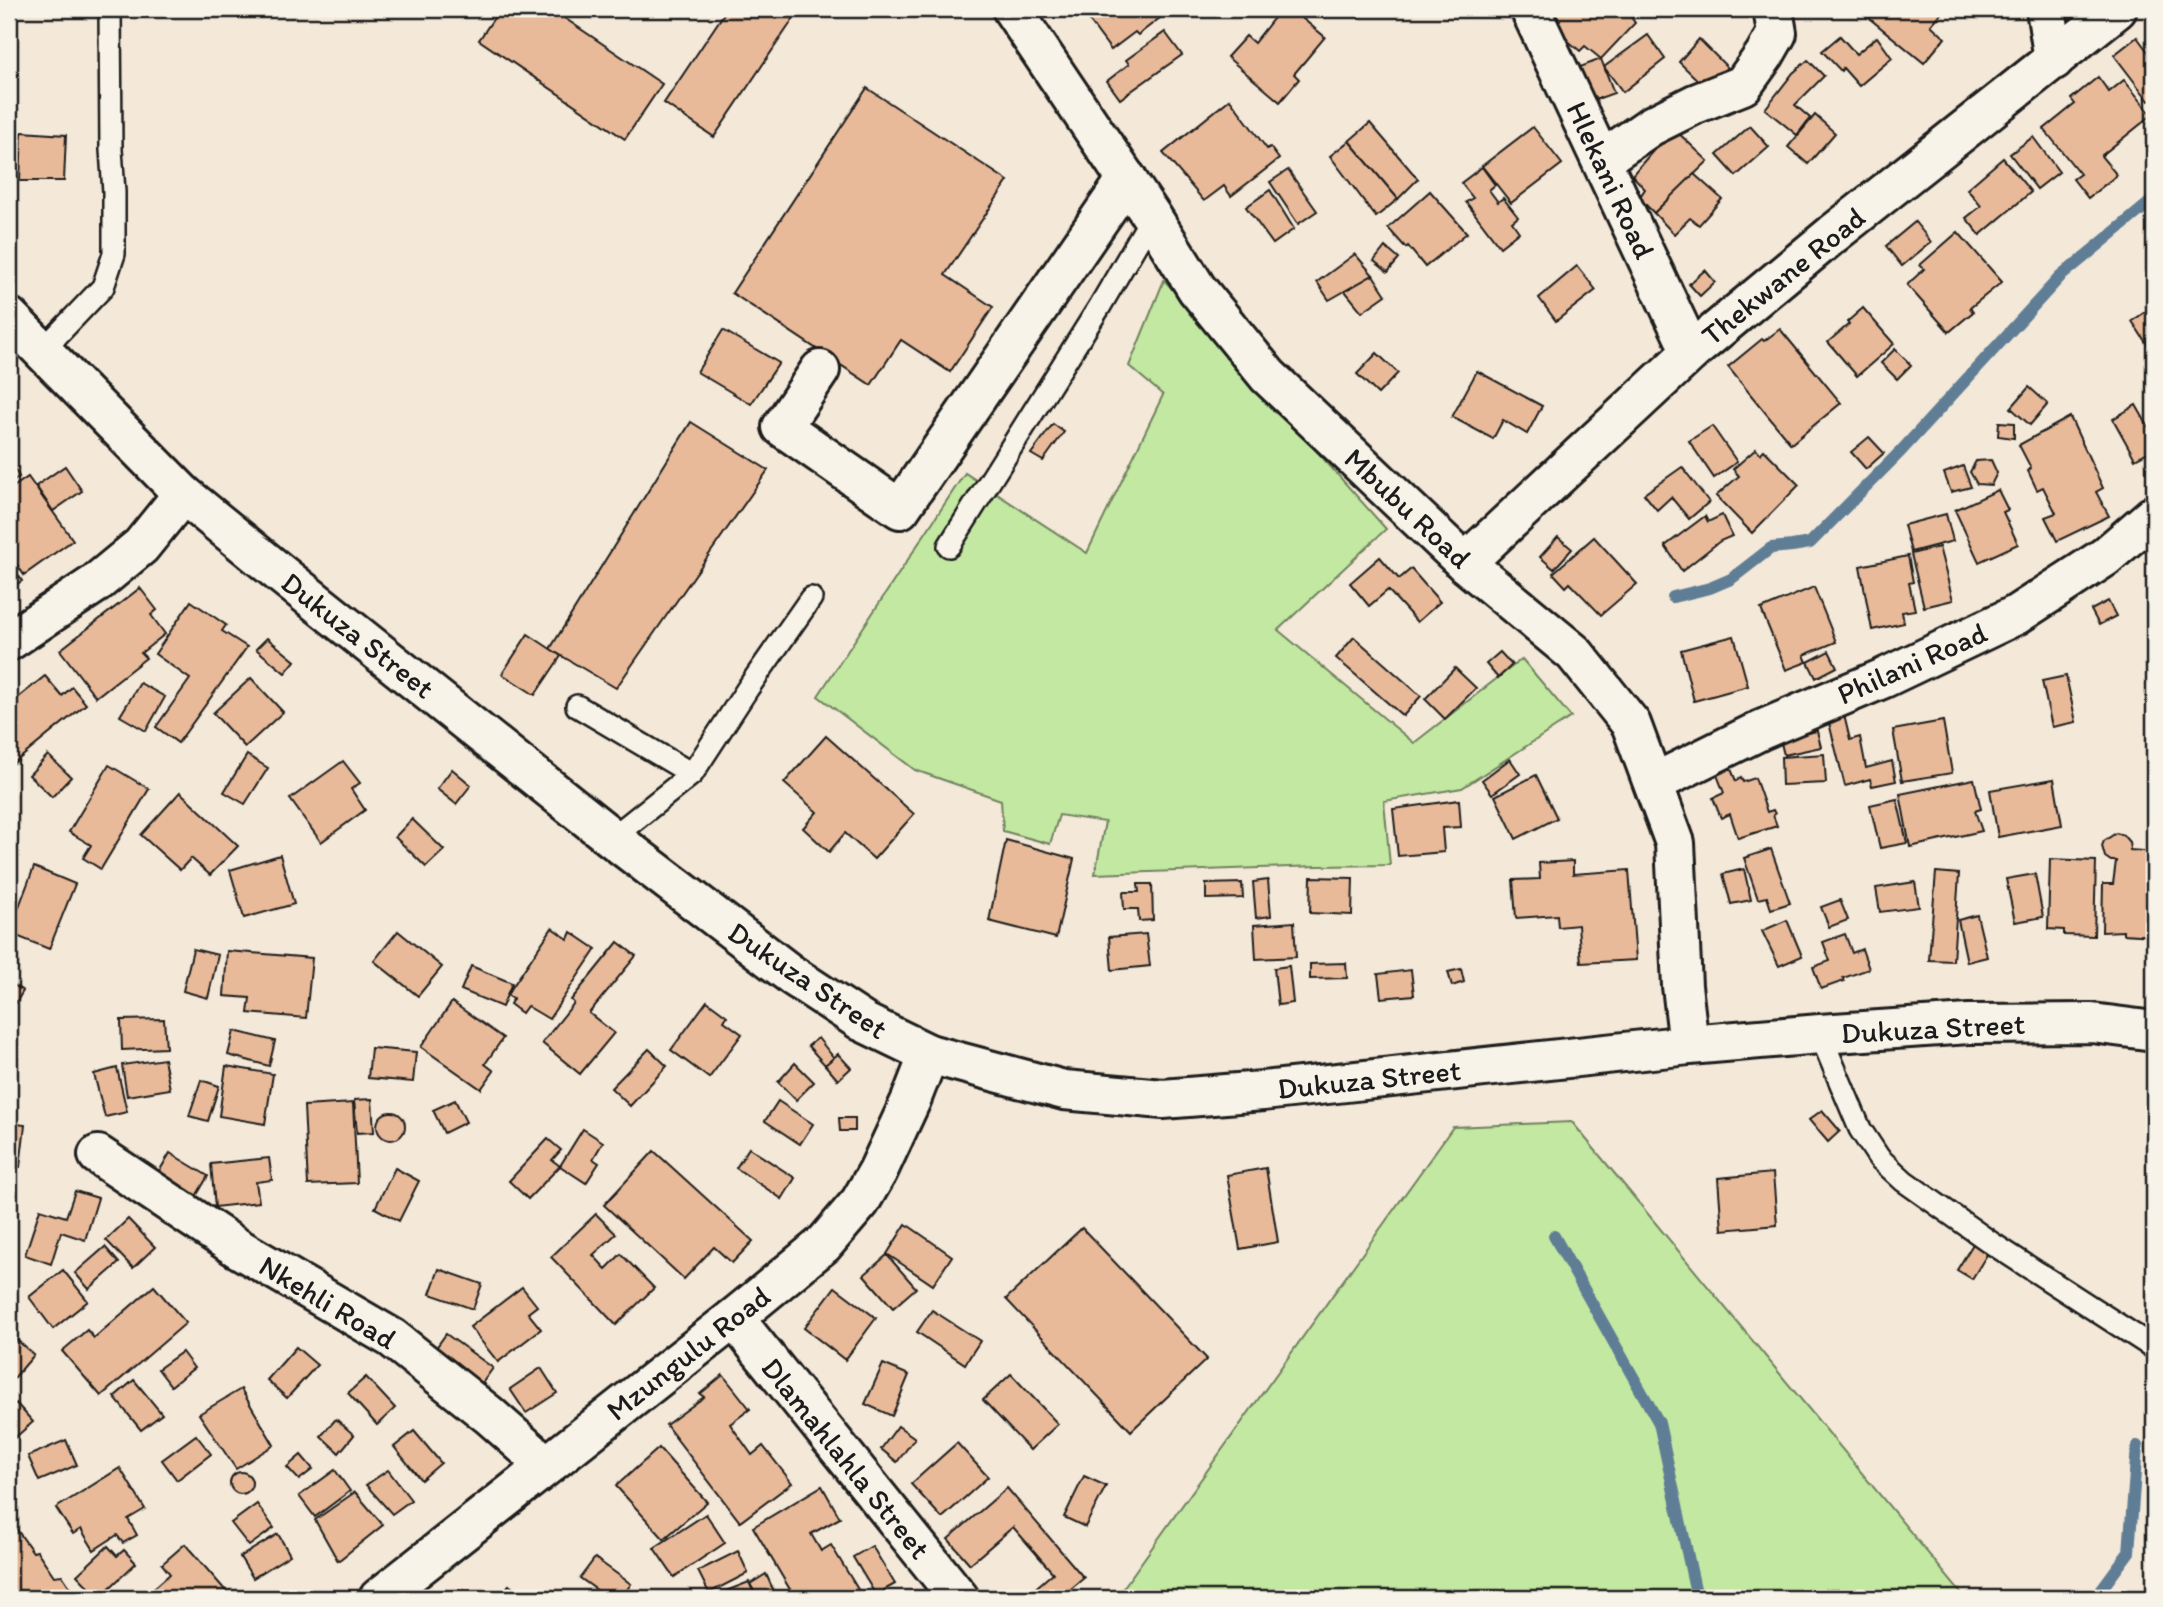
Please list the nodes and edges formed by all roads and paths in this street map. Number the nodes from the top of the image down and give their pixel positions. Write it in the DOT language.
graph roads {
  1 [pos="110,9"];
  2 [pos="1012,9"];
  3 [pos="1530,9"];
  4 [pos="1773,9"];
  5 [pos="2046,9"];
  6 [pos="2117,9"];
  7 [pos="2054,60"];
  8 [pos="1602,160"];
  9 [pos="1127,179"];
  10 [pos="1152,217"];
  11 [pos="9,317"];
  12 [pos="41,351"];
  13 [pos="1691,352"];
  14 [pos="820,370"];
  15 [pos="183,494"];
  16 [pos="2154,515"];
  17 [pos="948,546"];
  18 [pos="1465,563"];
  19 [pos="811,598"];
  20 [pos="9,640"];
  21 [pos="577,706"];
  22 [pos="692,774"];
  23 [pos="1654,783"];
  24 [pos="612,838"];
  25 [pos="2154,1031"];
  26 [pos="1820,1034"];
  27 [pos="1689,1045"];
  28 [pos="929,1054"];
  29 [pos="98,1155"];
  30 [pos="734,1318"];
  31 [pos="2154,1348"];
  32 [pos="547,1465"];
  33 [pos="379,1598"];
  34 [pos="959,1598"];
  1 -- 12 [label="lane"];
  2 -- 9 [label="street, Mbubu Road"];
  3 -- 8 [label="street, Hlekani Road"];
  4 -- 8 [label="street"];
  5 -- 7 [label="street"];
  6 -- 7 [label="street, Thekwane Road"];
  7 -- 13 [label="street, Thekwane Road"];
  8 -- 13 [label="street, Hlekani Road"];
  9 -- 10 [label="street, Mbubu Road"];
  9 -- 14 [label="street"];
  10 -- 17 [label="lane"];
  10 -- 18 [label="street, Mbubu Road"];
  11 -- 12 [label="street, Dukuza Street"];
  12 -- 15 [label="street, Dukuza Street"];
  13 -- 18 [label="street, Thekwane Road"];
  15 -- 20 [label="street"];
  15 -- 24 [label="street, Dukuza Street"];
  16 -- 23 [label="street, Philani Road"];
  18 -- 23 [label="street, Mbubu Road"];
  19 -- 22 [label="lane"];
  21 -- 22 [label="lane"];
  22 -- 24 [label="lane"];
  23 -- 27 [label="street, Mbubu Road"];
  24 -- 28 [label="street, Dukuza Street"];
  25 -- 26 [label="street, Dukuza Street"];
  26 -- 27 [label="street, Dukuza Street"];
  26 -- 31 [label="lane"];
  27 -- 28 [label="street, Dukuza Street"];
  28 -- 30 [label="street, Mzungulu Road"];
  29 -- 32 [label="street, Nkehli Road"];
  30 -- 32 [label="street, Mzungulu Road"];
  30 -- 34 [label="street, Dlamahlahla Street"];
  32 -- 33 [label="street, Mzungulu Road"];
}
